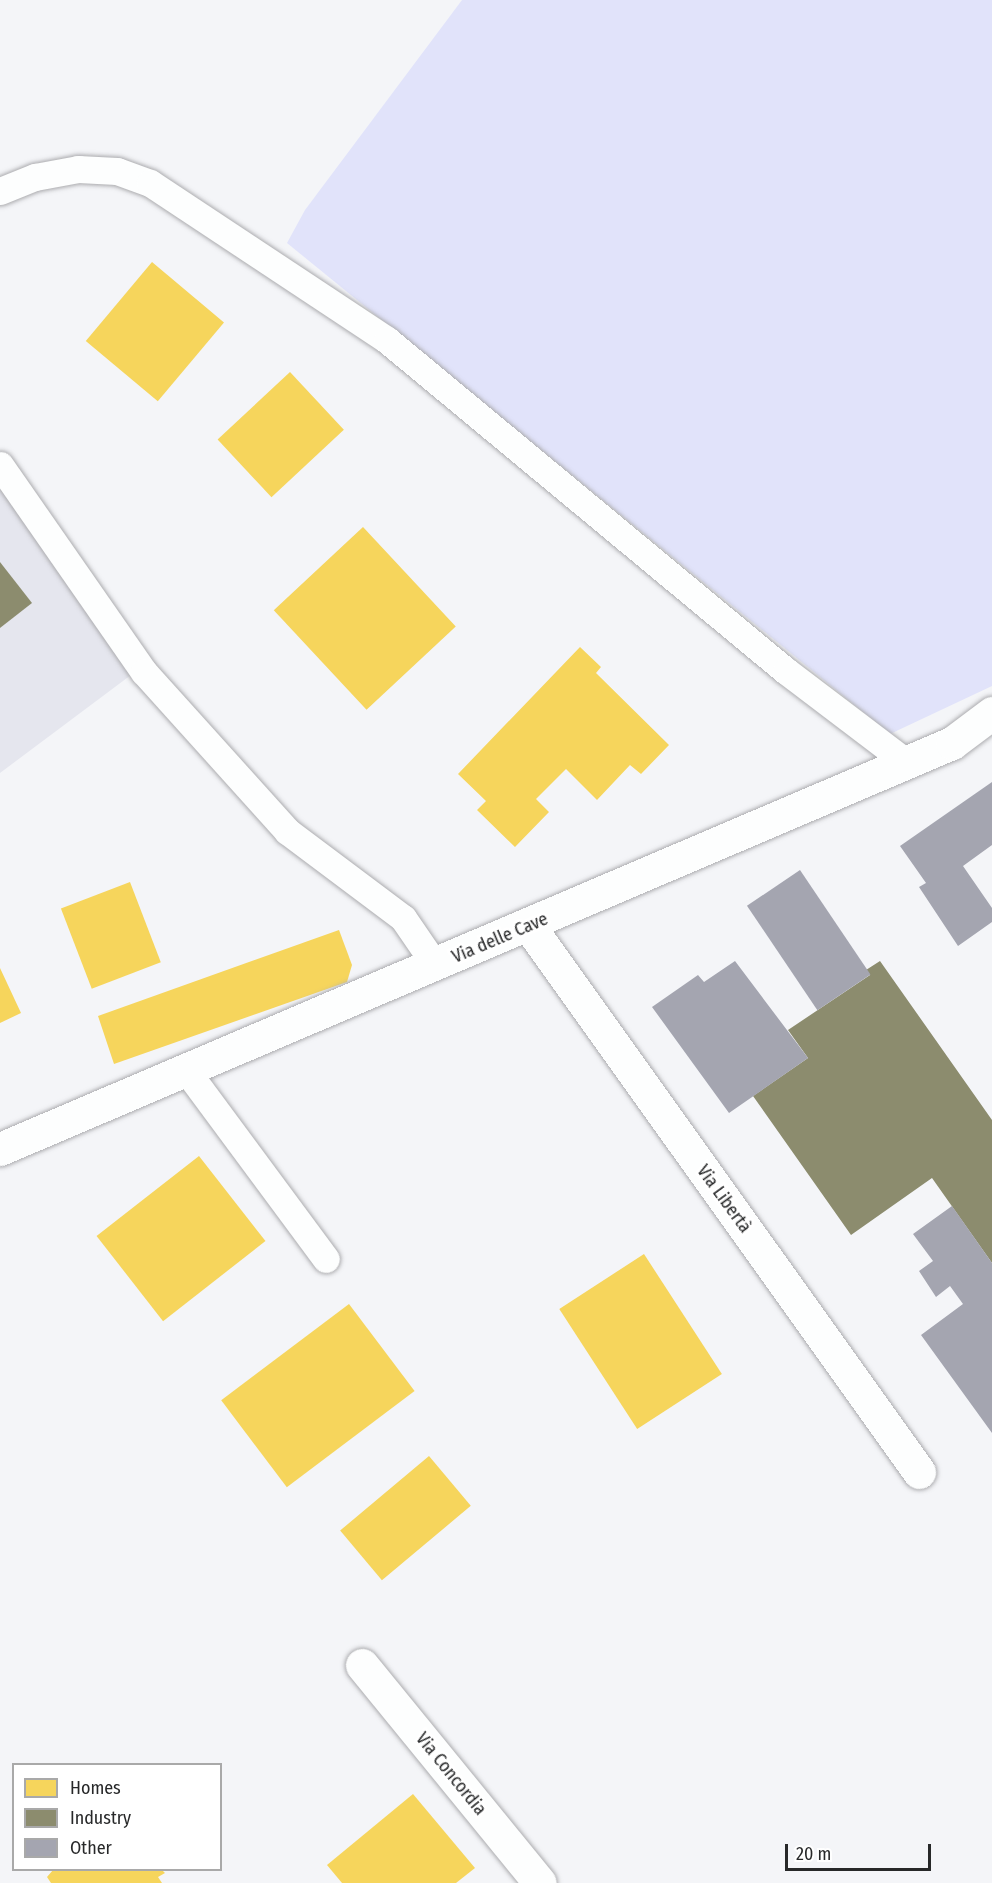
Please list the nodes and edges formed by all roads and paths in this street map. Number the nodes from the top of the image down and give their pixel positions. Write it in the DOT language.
graph roads {
  1 [pos="0,191"];
  2 [pos="0,465"];
  3 [pos="992,713"];
  4 [pos="907,763"];
  5 [pos="529,926"];
  6 [pos="436,966"];
  7 [pos="186,1070"];
  8 [pos="0,1149"];
  9 [pos="326,1259"];
  10 [pos="919,1472"];
  11 [pos="362,1665"];
  12 [pos="540,1883"];
  1 -- 4 [label="lane"];
  2 -- 6 [label="lane"];
  3 -- 4 [label="street, Via delle Cave"];
  4 -- 5 [label="street, Via delle Cave"];
  5 -- 6 [label="street, Via delle Cave"];
  5 -- 10 [label="street, Via Libertà"];
  6 -- 7 [label="street, Via delle Cave"];
  7 -- 8 [label="street, Via delle Cave"];
  7 -- 9 [label="lane"];
  11 -- 12 [label="street, Via Concordia"];
}
